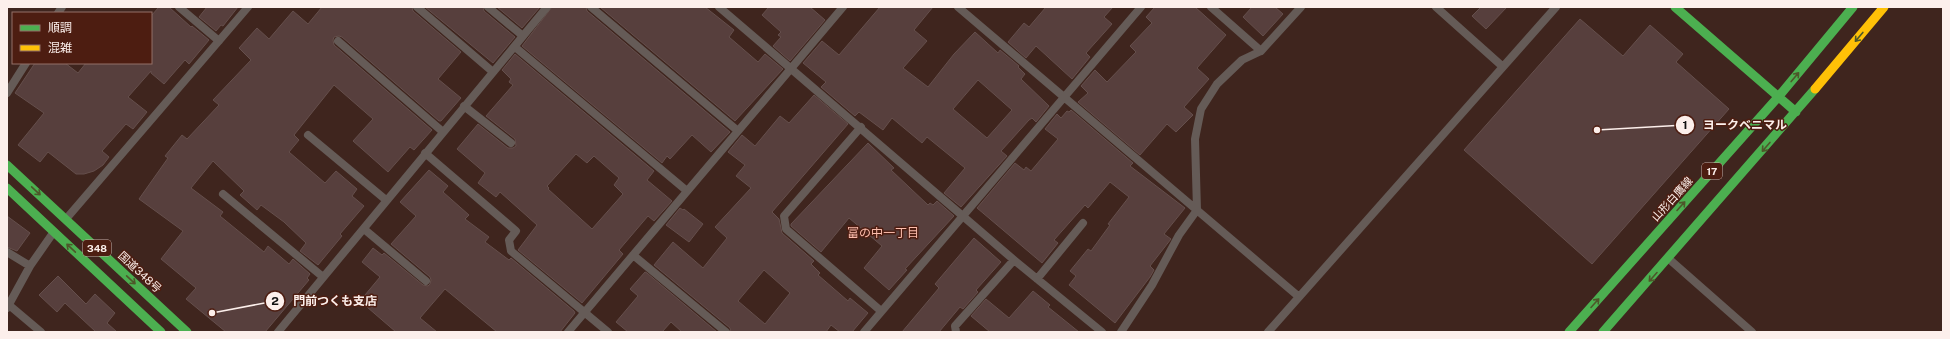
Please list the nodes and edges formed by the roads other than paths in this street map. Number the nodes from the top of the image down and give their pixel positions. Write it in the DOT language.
graph roads {
  1 [pos="179,7"];
  2 [pos="248,7"];
  3 [pos="417,7"];
  4 [pos="488,7"];
  5 [pos="547,7"];
  6 [pos="591,7"];
  7 [pos="719,7"];
  8 [pos="843,7"];
  9 [pos="958,7"];
  10 [pos="1142,7"];
  11 [pos="1211,7"];
  12 [pos="1300,7"];
  13 [pos="1436,7"];
  14 [pos="1556,7"];
  15 [pos="1675,7"];
  16 [pos="1853,7"];
  17 [pos="1884,7"];
  18 [pos="523,36"];
  19 [pos="219,41"];
  20 [pos="338,41"];
  21 [pos="515,46"];
  22 [pos="1261,51"];
  23 [pos="25,64"];
  24 [pos="1502,66"];
  25 [pos="792,68"];
  26 [pos="493,72"];
  27 [pos="7,93"];
  28 [pos="1064,96"];
  29 [pos="1779,96"];
  30 [pos="464,106"];
  31 [pos="1796,112"];
  32 [pos="861,127"];
  33 [pos="738,131"];
  34 [pos="443,132"];
  35 [pos="308,135"];
  36 [pos="511,143"];
  37 [pos="425,153"];
  38 [pos="7,165"];
  39 [pos="7,188"];
  40 [pos="687,191"];
  41 [pos="223,194"];
  42 [pos="386,200"];
  43 [pos="1197,210"];
  44 [pos="964,216"];
  45 [pos="66,219"];
  46 [pos="1083,223"];
  47 [pos="364,229"];
  48 [pos="54,232"];
  49 [pos="7,252"];
  50 [pos="633,255"];
  51 [pos="1668,259"];
  52 [pos="1014,260"];
  53 [pos="30,266"];
  54 [pos="323,277"];
  55 [pos="1037,279"];
  56 [pos="426,281"];
  57 [pos="1298,296"];
  58 [pos="8,306"];
  59 [pos="881,311"];
  60 [pos="585,313"];
  61 [pos="40,332"];
  62 [pos="161,332"];
  63 [pos="187,332"];
  64 [pos="278,332"];
  65 [pos="568,332"];
  66 [pos="608,332"];
  67 [pos="726,332"];
  68 [pos="864,332"];
  69 [pos="956,332"];
  70 [pos="1102,332"];
  71 [pos="1120,332"];
  72 [pos="1268,332"];
  73 [pos="1569,332"];
  74 [pos="1603,332"];
  75 [pos="1752,332"];
  1 -- 19 [label="lane"];
  2 -- 19 [label="lane"];
  3 -- 26 [label="lane"];
  4 -- 18 [label="lane"];
  5 -- 18 [label="lane"];
  6 -- 33 [label="lane"];
  7 -- 25 [label="lane"];
  8 -- 25 [label="lane"];
  9 -- 28 [label="lane"];
  10 -- 28 [label="lane"];
  11 -- 22 [label="lane"];
  12 -- 22 [label="lane"];
  13 -- 24 [label="lane"];
  14 -- 24 [label="lane"];
  15 -- 29 [label="main road"];
  29 -- 16 [label="main road, 山形白鷹線 / 17, one-way"];
  17 -- 31 [label="main road, 17, one-way"];
  18 -- 21 [label="lane"];
  19 -- 45 [label="lane"];
  20 -- 34 [label="lane"];
  21 -- 26 [label="lane"];
  21 -- 40 [label="lane"];
  22 -- 43 [label="lane"];
  23 -- 27 [label="lane"];
  24 -- 57 [label="lane"];
  25 -- 32 [label="lane"];
  25 -- 33 [label="lane"];
  26 -- 30 [label="lane"];
  28 -- 43 [label="lane"];
  28 -- 44 [label="lane"];
  29 -- 31 [label="main road"];
  73 -- 29 [label="main road, 山形白鷹線 / 17, one-way"];
  30 -- 34 [label="lane"];
  30 -- 36 [label="lane"];
  31 -- 51 [label="main road, 17, one-way"];
  32 -- 44 [label="lane"];
  32 -- 59 [label="lane"];
  33 -- 40 [label="lane"];
  34 -- 37 [label="lane"];
  35 -- 42 [label="lane"];
  37 -- 42 [label="lane"];
  37 -- 60 [label="lane"];
  38 -- 45 [label="main road, 国道348号 / 348, one-way"];
  39 -- 48 [label="main road, 348"];
  40 -- 50 [label="lane"];
  41 -- 54 [label="lane"];
  42 -- 47 [label="lane"];
  43 -- 57 [label="lane"];
  43 -- 71 [label="lane"];
  44 -- 52 [label="lane"];
  44 -- 59 [label="lane"];
  45 -- 48 [label="lane"];
  45 -- 63 [label="main road, 国道348号 / 348, one-way"];
  46 -- 55 [label="lane"];
  47 -- 54 [label="lane"];
  47 -- 56 [label="lane"];
  48 -- 53 [label="lane"];
  62 -- 48 [label="main road, 348, one-way"];
  49 -- 53 [label="lane"];
  50 -- 60 [label="lane"];
  50 -- 67 [label="lane"];
  51 -- 74 [label="main road, 17, one-way"];
  51 -- 75 [label="lane"];
  52 -- 55 [label="lane"];
  52 -- 69 [label="lane"];
  53 -- 58 [label="lane"];
  54 -- 64 [label="lane"];
  55 -- 70 [label="lane"];
  57 -- 72 [label="lane"];
  58 -- 61 [label="lane"];
  59 -- 68 [label="lane"];
  60 -- 65 [label="lane"];
  60 -- 66 [label="lane"];
}
